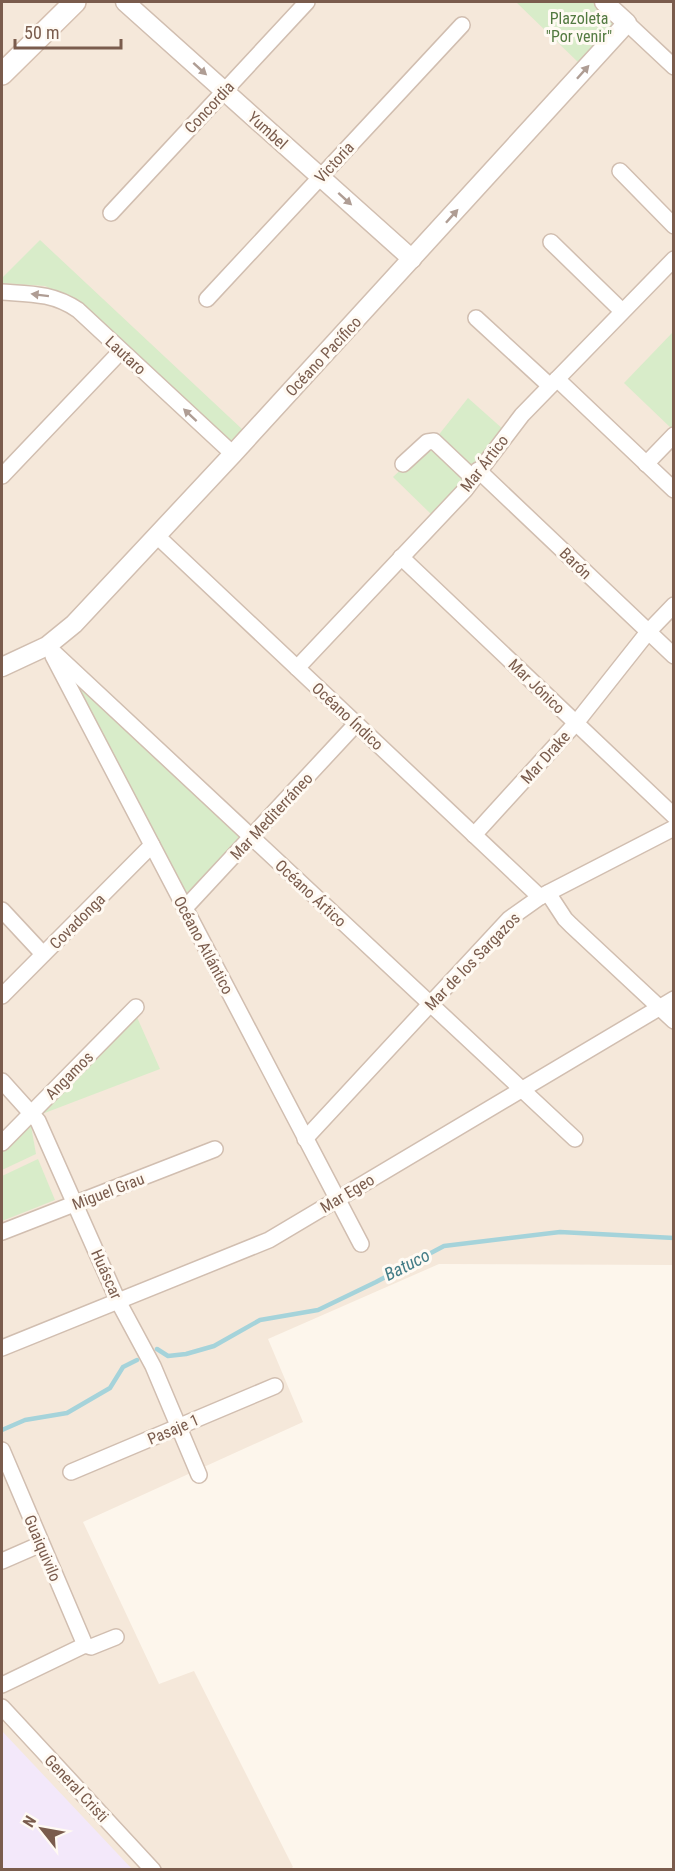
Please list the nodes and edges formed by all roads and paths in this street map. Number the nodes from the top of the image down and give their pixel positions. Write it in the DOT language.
graph roads {
  1 [pos="75,2"];
  2 [pos="125,2"];
  3 [pos="307,2"];
  4 [pos="604,2"];
  5 [pos="627,23"];
  6 [pos="462,25"];
  7 [pos="674,66"];
  8 [pos="2,74"];
  9 [pos="224,91"];
  10 [pos="620,171"];
  11 [pos="320,177"];
  12 [pos="111,213"];
  13 [pos="674,226"];
  14 [pos="551,242"];
  15 [pos="412,259"];
  16 [pos="674,259"];
  17 [pos="2,292"];
  18 [pos="207,299"];
  19 [pos="622,311"];
  20 [pos="476,318"];
  21 [pos="121,351"];
  22 [pos="553,383"];
  23 [pos="674,435"];
  24 [pos="233,454"];
  25 [pos="404,464"];
  26 [pos="646,464"];
  27 [pos="476,474"];
  28 [pos="2,476"];
  29 [pos="674,490"];
  30 [pos="157,536"];
  31 [pos="401,557"];
  32 [pos="674,606"];
  33 [pos="648,632"];
  34 [pos="47,646"];
  35 [pos="674,656"];
  36 [pos="2,667"];
  37 [pos="297,668"];
  38 [pos="576,723"];
  39 [pos="356,724"];
  40 [pos="674,816"];
  41 [pos="674,828"];
  42 [pos="474,835"];
  43 [pos="252,837"];
  44 [pos="152,845"];
  45 [pos="544,895"];
  46 [pos="186,908"];
  47 [pos="2,910"];
  48 [pos="43,954"];
  49 [pos="2,996"];
  50 [pos="674,999"];
  51 [pos="430,1004"];
  52 [pos="136,1007"];
  53 [pos="659,1008"];
  54 [pos="674,1021"];
  55 [pos="2,1082"];
  56 [pos="522,1089"];
  57 [pos="32,1112"];
  58 [pos="305,1139"];
  59 [pos="576,1139"];
  60 [pos="2,1143"];
  61 [pos="215,1149"];
  62 [pos="337,1200"];
  63 [pos="75,1203"];
  64 [pos="2,1232"];
  65 [pos="361,1244"];
  66 [pos="118,1300"];
  67 [pos="2,1348"];
  68 [pos="275,1386"];
  69 [pos="179,1426"];
  70 [pos="2,1450"];
  71 [pos="70,1472"];
  72 [pos="199,1475"];
  73 [pos="41,1544"];
  74 [pos="2,1561"];
  75 [pos="116,1637"];
  76 [pos="85,1645"];
  77 [pos="2,1685"];
  78 [pos="2,1707"];
  79 [pos="153,1869"];
  1 -- 8 [label="main road"];
  2 -- 9 [label="street, Yumbel, one-way"];
  3 -- 9 [label="street, Concordia"];
  4 -- 5 [label="street"];
  5 -- 7 [label="street"];
  15 -- 5 [label="street, Océano Pacífico, one-way"];
  6 -- 11 [label="street, Victoria"];
  9 -- 11 [label="street, Yumbel"];
  9 -- 12 [label="street, Concordia"];
  10 -- 13 [label="street"];
  11 -- 15 [label="street, Yumbel, one-way"];
  11 -- 18 [label="street, Victoria"];
  14 -- 19 [label="street"];
  15 -- 24 [label="street, Océano Pacífico"];
  16 -- 19 [label="street, Mar Ártico"];
  21 -- 17 [label="street, Lautaro, one-way"];
  19 -- 22 [label="street, Mar Ártico"];
  20 -- 22 [label="street"];
  24 -- 21 [label="street, Lautaro, one-way"];
  21 -- 28 [label="street"];
  22 -- 26 [label="street"];
  22 -- 27 [label="street, Mar Ártico"];
  23 -- 26 [label="street"];
  24 -- 30 [label="street, Océano Pacífico"];
  25 -- 27 [label="street, Barón"];
  26 -- 29 [label="street"];
  27 -- 31 [label="street, Mar Ártico"];
  27 -- 33 [label="street, Barón"];
  30 -- 34 [label="street, Océano Pacífico"];
  30 -- 37 [label="street, Océano Índico"];
  31 -- 37 [label="street, Mar Ártico"];
  31 -- 38 [label="street, Mar Jónico"];
  32 -- 33 [label="street, Mar Drake"];
  33 -- 35 [label="street, Barón"];
  33 -- 38 [label="street, Mar Drake"];
  34 -- 36 [label="street, Océano Pacífico"];
  34 -- 43 [label="street, Océano Ártico"];
  34 -- 44 [label="street, Océano Atlántico"];
  37 -- 39 [label="street, Océano Índico"];
  38 -- 40 [label="street, Mar Jónico"];
  38 -- 42 [label="street, Mar Drake"];
  39 -- 42 [label="street, Océano Índico"];
  39 -- 43 [label="street, Mar Mediterráneo"];
  41 -- 45 [label="street, Mar de los Sargazos"];
  42 -- 45 [label="street, Océano Índico"];
  43 -- 46 [label="street, Mar Mediterráneo"];
  43 -- 51 [label="street, Océano Ártico"];
  44 -- 46 [label="street, Océano Atlántico"];
  44 -- 48 [label="street, Covadonga"];
  45 -- 51 [label="street, Mar de los Sargazos"];
  45 -- 53 [label="street, Océano Índico"];
  46 -- 58 [label="street, Océano Atlántico"];
  47 -- 48 [label="street"];
  48 -- 49 [label="street, Covadonga"];
  50 -- 53 [label="street, Mar Egeo"];
  51 -- 56 [label="street, Océano Ártico"];
  51 -- 58 [label="street, Mar de los Sargazos"];
  52 -- 57 [label="street, Angamos"];
  53 -- 54 [label="street, Océano Índico"];
  53 -- 56 [label="street, Mar Egeo"];
  55 -- 57 [label="street, Huáscar"];
  56 -- 59 [label="street, Océano Ártico"];
  56 -- 62 [label="street, Mar Egeo"];
  57 -- 60 [label="street, Angamos"];
  57 -- 63 [label="street, Huáscar"];
  58 -- 62 [label="street, Océano Atlántico"];
  61 -- 63 [label="street, Miguel Grau"];
  62 -- 65 [label="street, Océano Atlántico"];
  62 -- 66 [label="street, Mar Egeo"];
  63 -- 64 [label="street, Miguel Grau"];
  63 -- 66 [label="street, Huáscar"];
  66 -- 67 [label="street, Mar Egeo"];
  66 -- 69 [label="street, Huáscar"];
  68 -- 69 [label="street, Pasaje 1"];
  69 -- 71 [label="street, Pasaje 1"];
  69 -- 72 [label="street, Huáscar"];
  70 -- 73 [label="street, Guaiquivilo"];
  73 -- 74 [label="street"];
  73 -- 76 [label="street, Guaiquivilo"];
  75 -- 76 [label="street"];
  76 -- 77 [label="street"];
  78 -- 79 [label="street, General Cristi"];
}
